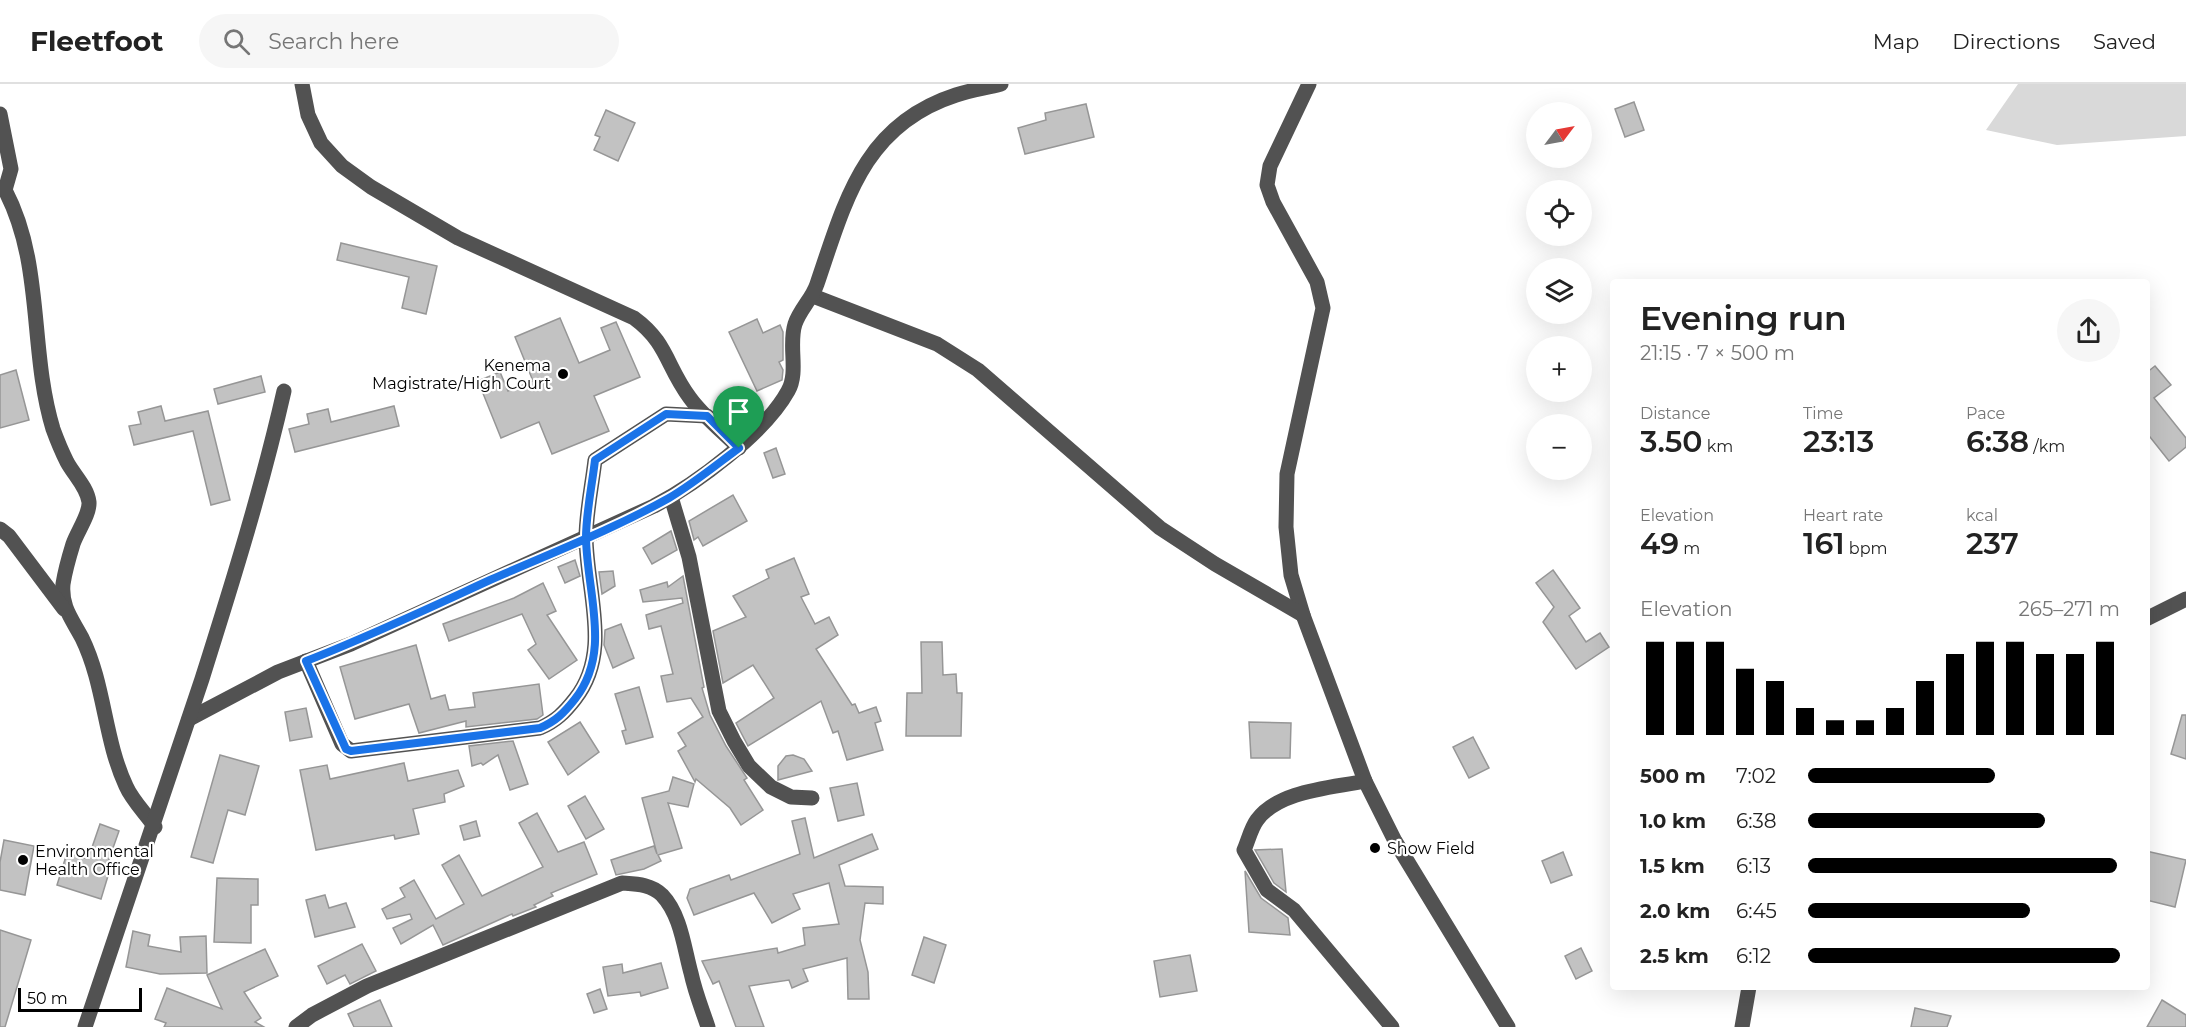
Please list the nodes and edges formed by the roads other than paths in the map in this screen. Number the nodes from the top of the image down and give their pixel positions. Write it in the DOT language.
graph roads {
  1 [pos="302,84"];
  2 [pos="1001,84"];
  3 [pos="1309,84"];
  4 [pos="0,114"];
  5 [pos="2,189"];
  6 [pos="813,296"];
  7 [pos="284,391"];
  8 [pos="707,416"];
  9 [pos="739,448"];
  10 [pos="671,497"];
  11 [pos="0,529"];
  12 [pos="586,537"];
  13 [pos="2186,599"];
  14 [pos="64,609"];
  15 [pos="1303,615"];
  16 [pos="2150,617"];
  17 [pos="306,661"];
  18 [pos="189,719"];
  19 [pos="1365,781"];
  20 [pos="812,798"];
  21 [pos="155,827"];
  22 [pos="1748,990"];
  23 [pos="85,1027"];
  24 [pos="296,1027"];
  25 [pos="708,1027"];
  26 [pos="1392,1027"];
  27 [pos="1508,1027"];
  28 [pos="1742,1027"];
  1 -- 8 [label="street"];
  2 -- 6 [label="street"];
  3 -- 15 [label="street"];
  4 -- 5 [label="street"];
  5 -- 14 [label="street"];
  6 -- 9 [label="street"];
  6 -- 15 [label="street"];
  7 -- 18 [label="street"];
  8 -- 9 [label="street"];
  8 -- 12 [label="street"];
  9 -- 10 [label="street"];
  10 -- 12 [label="street"];
  10 -- 20 [label="street"];
  11 -- 14 [label="street"];
  12 -- 17 [label="street"];
  12 -- 17 [label="street"];
  13 -- 16 [label="street"];
  14 -- 21 [label="street"];
  15 -- 19 [label="street"];
  17 -- 18 [label="street"];
  18 -- 21 [label="street"];
  19 -- 26 [label="street"];
  19 -- 27 [label="street"];
  21 -- 23 [label="street"];
  22 -- 28 [label="street"];
  24 -- 25 [label="street"];
}
